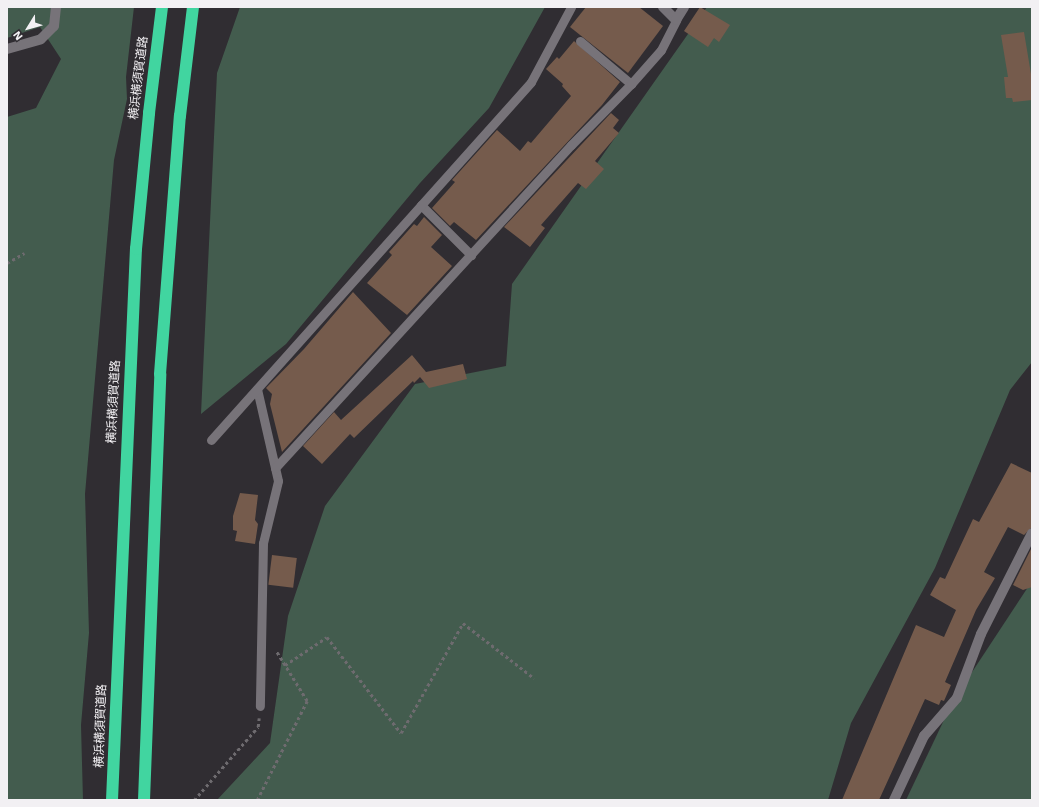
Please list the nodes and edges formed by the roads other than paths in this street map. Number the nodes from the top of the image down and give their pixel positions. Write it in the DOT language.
graph roads {
  1 [pos="56,7"];
  2 [pos="162,7"];
  3 [pos="193,7"];
  4 [pos="571,7"];
  5 [pos="662,7"];
  6 [pos="684,7"];
  7 [pos="676,20"];
  8 [pos="580,41"];
  9 [pos="7,49"];
  10 [pos="631,84"];
  11 [pos="421,205"];
  12 [pos="471,255"];
  13 [pos="257,389"];
  14 [pos="211,440"];
  15 [pos="275,468"];
  16 [pos="1032,533"];
  17 [pos="260,706"];
  18 [pos="112,800"];
  19 [pos="144,800"];
  20 [pos="894,800"];
  1 -- 9 [label="street"];
  2 -- 18 [label="highway, 横浜横須賀道路"];
  3 -- 19 [label="highway"];
  4 -- 11 [label="lane"];
  5 -- 7 [label="street"];
  6 -- 7 [label="street"];
  7 -- 10 [label="lane"];
  8 -- 10 [label="lane"];
  10 -- 12 [label="lane"];
  11 -- 12 [label="lane"];
  11 -- 13 [label="lane"];
  12 -- 15 [label="lane"];
  13 -- 14 [label="lane"];
  13 -- 15 [label="lane"];
  15 -- 17 [label="lane"];
  16 -- 20 [label="street"];
}
